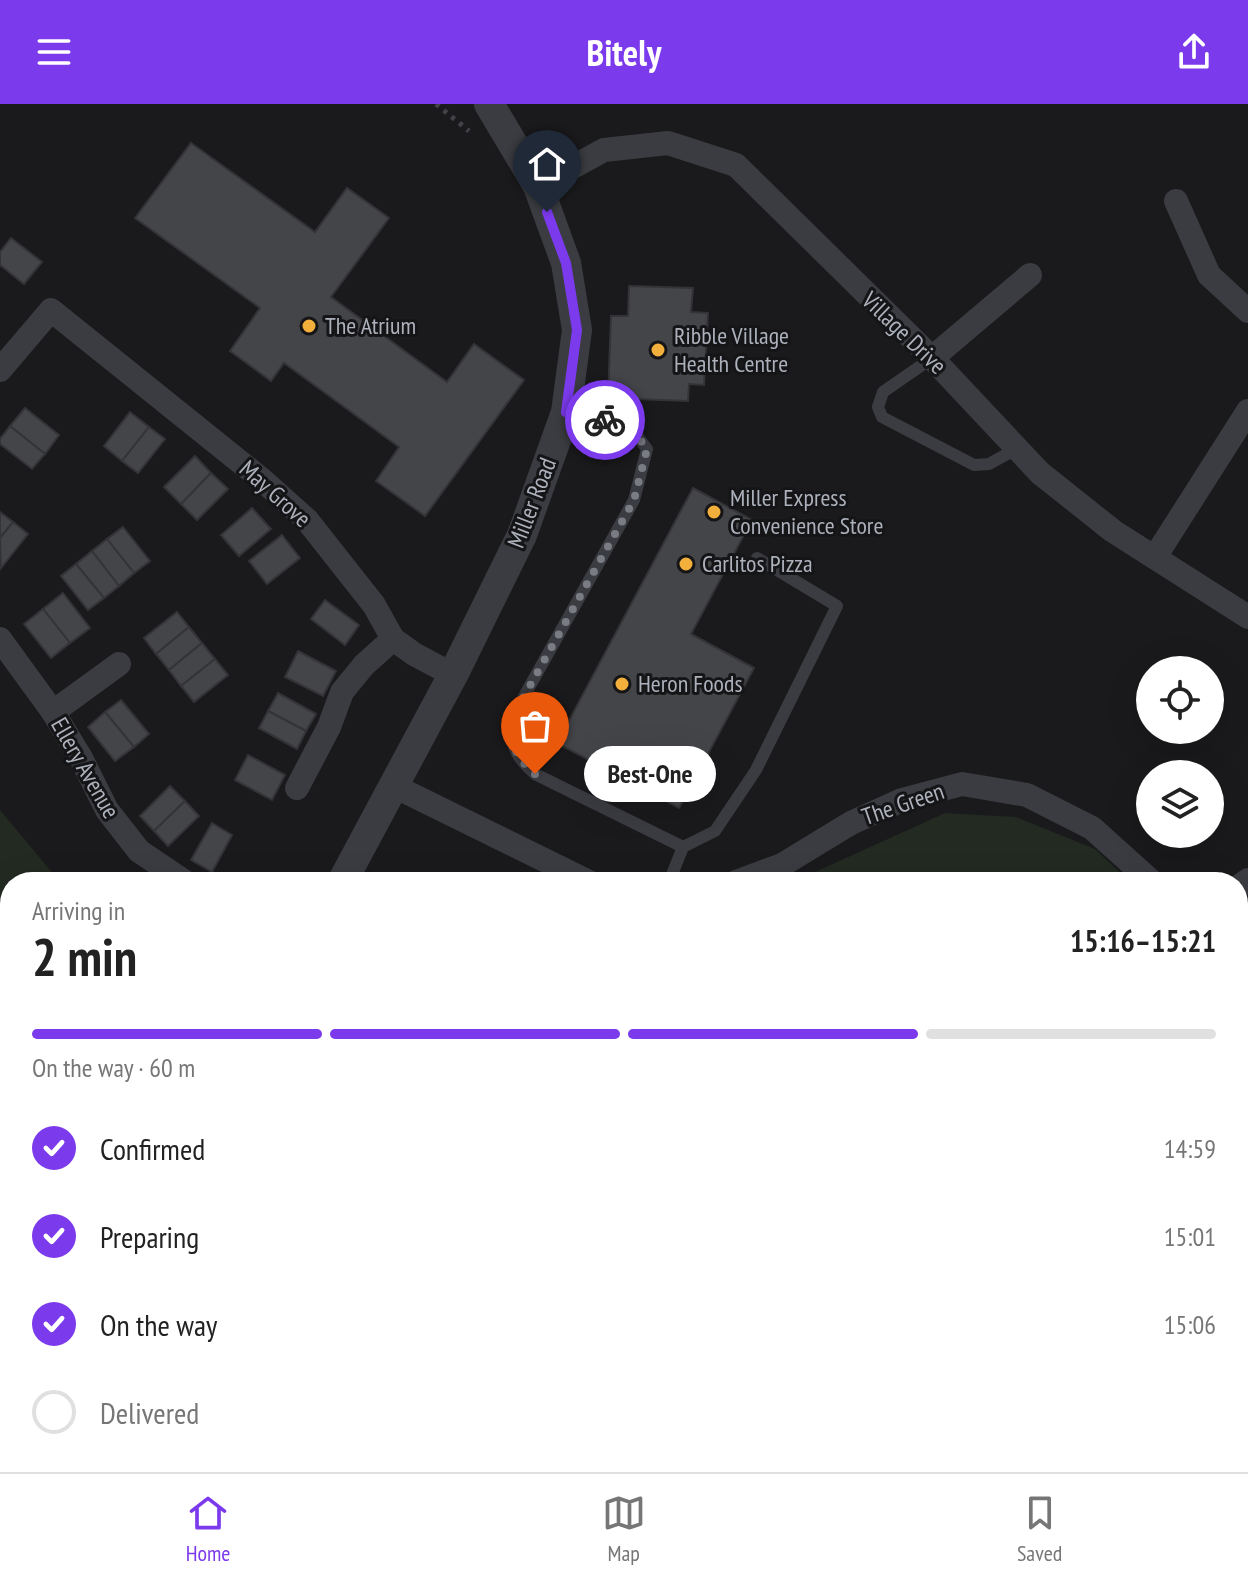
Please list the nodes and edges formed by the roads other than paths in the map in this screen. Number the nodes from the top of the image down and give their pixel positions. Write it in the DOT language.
graph roads {
  1 [pos="489,104"];
  2 [pos="538,186"];
  3 [pos="1176,201"];
  4 [pos="1030,275"];
  5 [pos="1248,311"];
  6 [pos="932,358"];
  7 [pos="0,370"];
  8 [pos="1248,411"];
  9 [pos="566,412"];
  10 [pos="1016,449"];
  11 [pos="1155,557"];
  12 [pos="757,558"];
  13 [pos="1248,617"];
  14 [pos="0,639"];
  15 [pos="393,639"];
  16 [pos="119,664"];
  17 [pos="453,675"];
  18 [pos="53,712"];
  19 [pos="394,786"];
  20 [pos="297,788"];
  21 [pos="683,847"];
  22 [pos="170,872"];
  23 [pos="347,872"];
  24 [pos="569,872"];
  25 [pos="673,872"];
  26 [pos="763,872"];
  27 [pos="1141,872"];
  1 -- 2 [label="street, Miller Road"];
  2 -- 6 [label="street, Village Drive"];
  2 -- 9 [label="street, Miller Road"];
  3 -- 5 [label="street"];
  4 -- 6 [label="street"];
  6 -- 10 [label="street, Village Drive"];
  6 -- 10 [label="lane"];
  7 -- 15 [label="street, May Grove"];
  8 -- 11 [label="street"];
  9 -- 17 [label="street, Miller Road"];
  9 -- 21 [label="lane"];
  10 -- 11 [label="street, Village Drive"];
  11 -- 13 [label="street, Village Drive"];
  12 -- 21 [label="lane"];
  14 -- 18 [label="street, Ellery Avenue"];
  15 -- 17 [label="street"];
  15 -- 20 [label="street"];
  16 -- 18 [label="street"];
  17 -- 19 [label="street, Miller Road"];
  18 -- 22 [label="street, Ellery Avenue"];
  19 -- 23 [label="street, Miller Road"];
  19 -- 24 [label="street"];
  21 -- 25 [label="lane"];
  26 -- 27 [label="street, The Green"];
}
